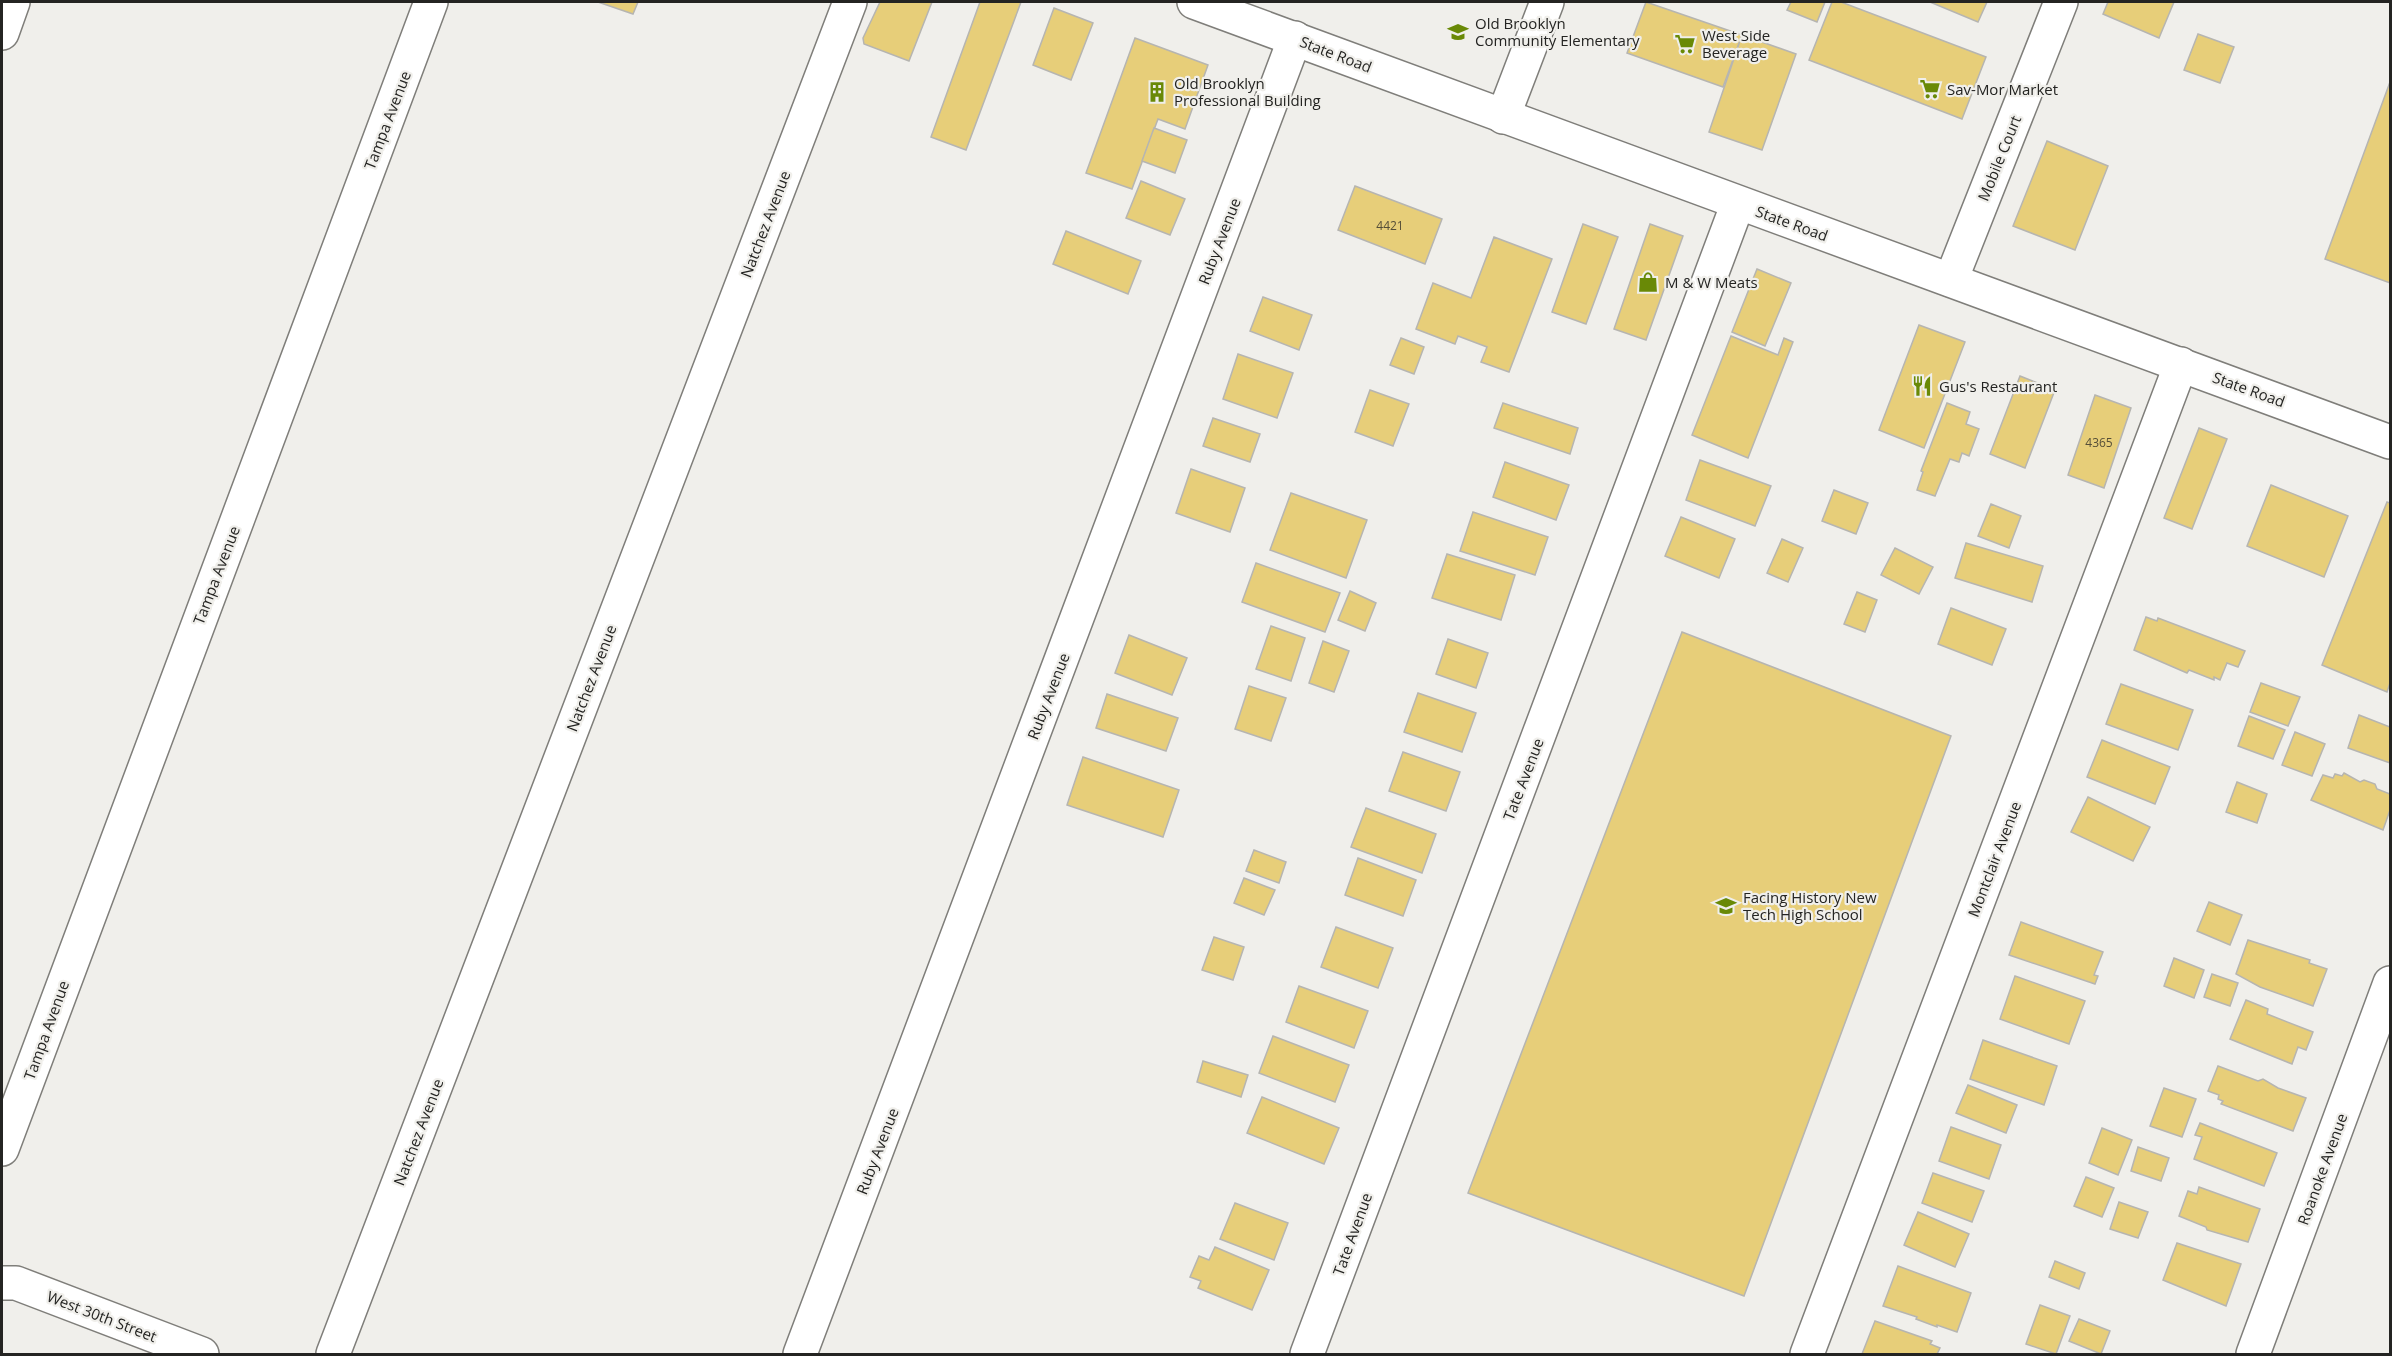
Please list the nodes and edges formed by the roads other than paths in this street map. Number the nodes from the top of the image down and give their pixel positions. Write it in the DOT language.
graph roads {
  1 [pos="13,2"];
  2 [pos="431,2"];
  3 [pos="850,2"];
  4 [pos="1194,2"];
  5 [pos="1547,2"];
  6 [pos="2061,2"];
  7 [pos="2,33"];
  8 [pos="1295,38"];
  9 [pos="1503,117"];
  10 [pos="1738,203"];
  11 [pos="1951,280"];
  12 [pos="2181,364"];
  13 [pos="2391,441"];
  14 [pos="2391,983"];
  15 [pos="2,1149"];
  16 [pos="2,1283"];
  17 [pos="202,1354"];
  18 [pos="333,1354"];
  19 [pos="800,1354"];
  20 [pos="1307,1354"];
  21 [pos="1807,1354"];
  22 [pos="2253,1354"];
  1 -- 7 [label="street"];
  2 -- 15 [label="street, Tampa Avenue"];
  3 -- 18 [label="street, Natchez Avenue"];
  4 -- 8 [label="street, State Road"];
  5 -- 9 [label="street"];
  6 -- 11 [label="street, Mobile Court"];
  8 -- 9 [label="street, State Road"];
  8 -- 19 [label="street, Ruby Avenue"];
  9 -- 10 [label="street, State Road"];
  10 -- 11 [label="street, State Road"];
  10 -- 20 [label="street, Tate Avenue"];
  11 -- 12 [label="street, State Road"];
  12 -- 13 [label="street, State Road"];
  12 -- 21 [label="street, Montclair Avenue"];
  14 -- 22 [label="street, Roanoke Avenue"];
  16 -- 17 [label="street, West 30th Street"];
}
